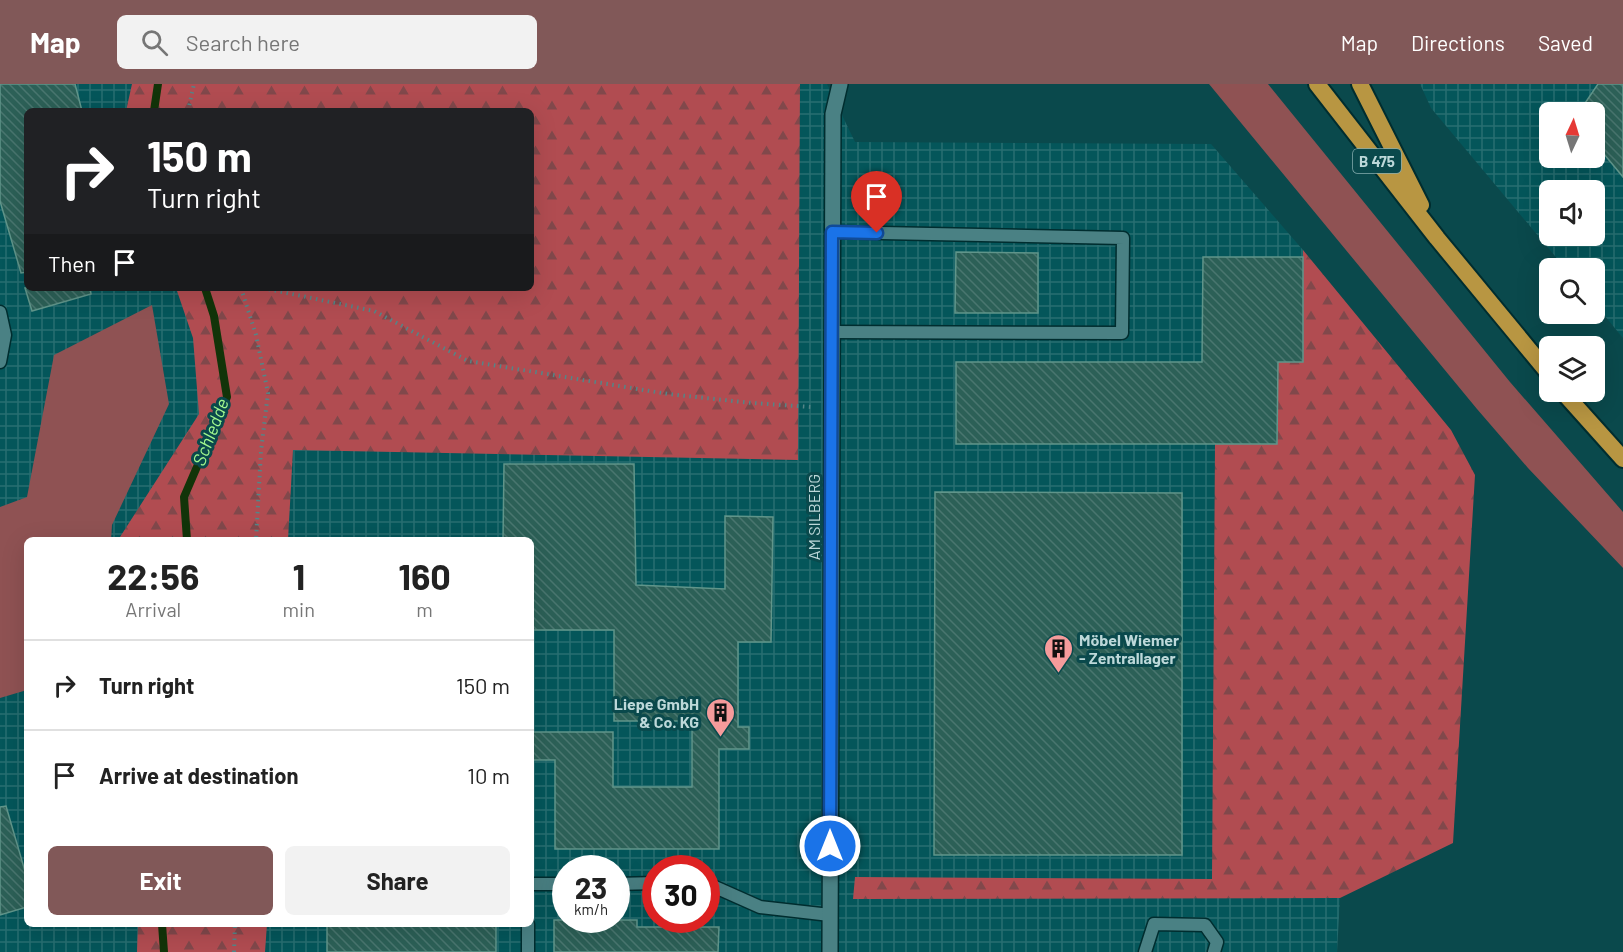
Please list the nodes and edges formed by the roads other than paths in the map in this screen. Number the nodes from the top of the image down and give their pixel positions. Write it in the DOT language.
graph roads {
  1 [pos="840,84"];
  2 [pos="1317,84"];
  3 [pos="1360,84"];
  4 [pos="832,232"];
  5 [pos="1437,238"];
  6 [pos="0,312"];
  7 [pos="832,332"];
  8 [pos="0,362"];
  9 [pos="1539,362"];
  10 [pos="1572,402"];
  11 [pos="1623,459"];
  12 [pos="534,884"];
  13 [pos="552,884"];
  14 [pos="720,889"];
  15 [pos="830,915"];
  16 [pos="528,927"];
  17 [pos="528,952"];
  18 [pos="830,952"];
  19 [pos="1145,952"];
  20 [pos="1214,952"];
  1 -- 4 [label="street, AM SILBERG"];
  2 -- 5 [label="highway, B 475"];
  3 -- 5 [label="highway"];
  4 -- 7 [label="street, AM SILBERG"];
  4 -- 7 [label="lane"];
  5 -- 9 [label="highway, B 475"];
  6 -- 8 [label="lane"];
  7 -- 15 [label="street, AM SILBERG"];
  10 -- 11 [label="highway"];
  12 -- 13 [label="lane"];
  14 -- 15 [label="lane"];
  15 -- 18 [label="street, AM SILBERG"];
  16 -- 17 [label="lane"];
  19 -- 20 [label="lane"];
}
